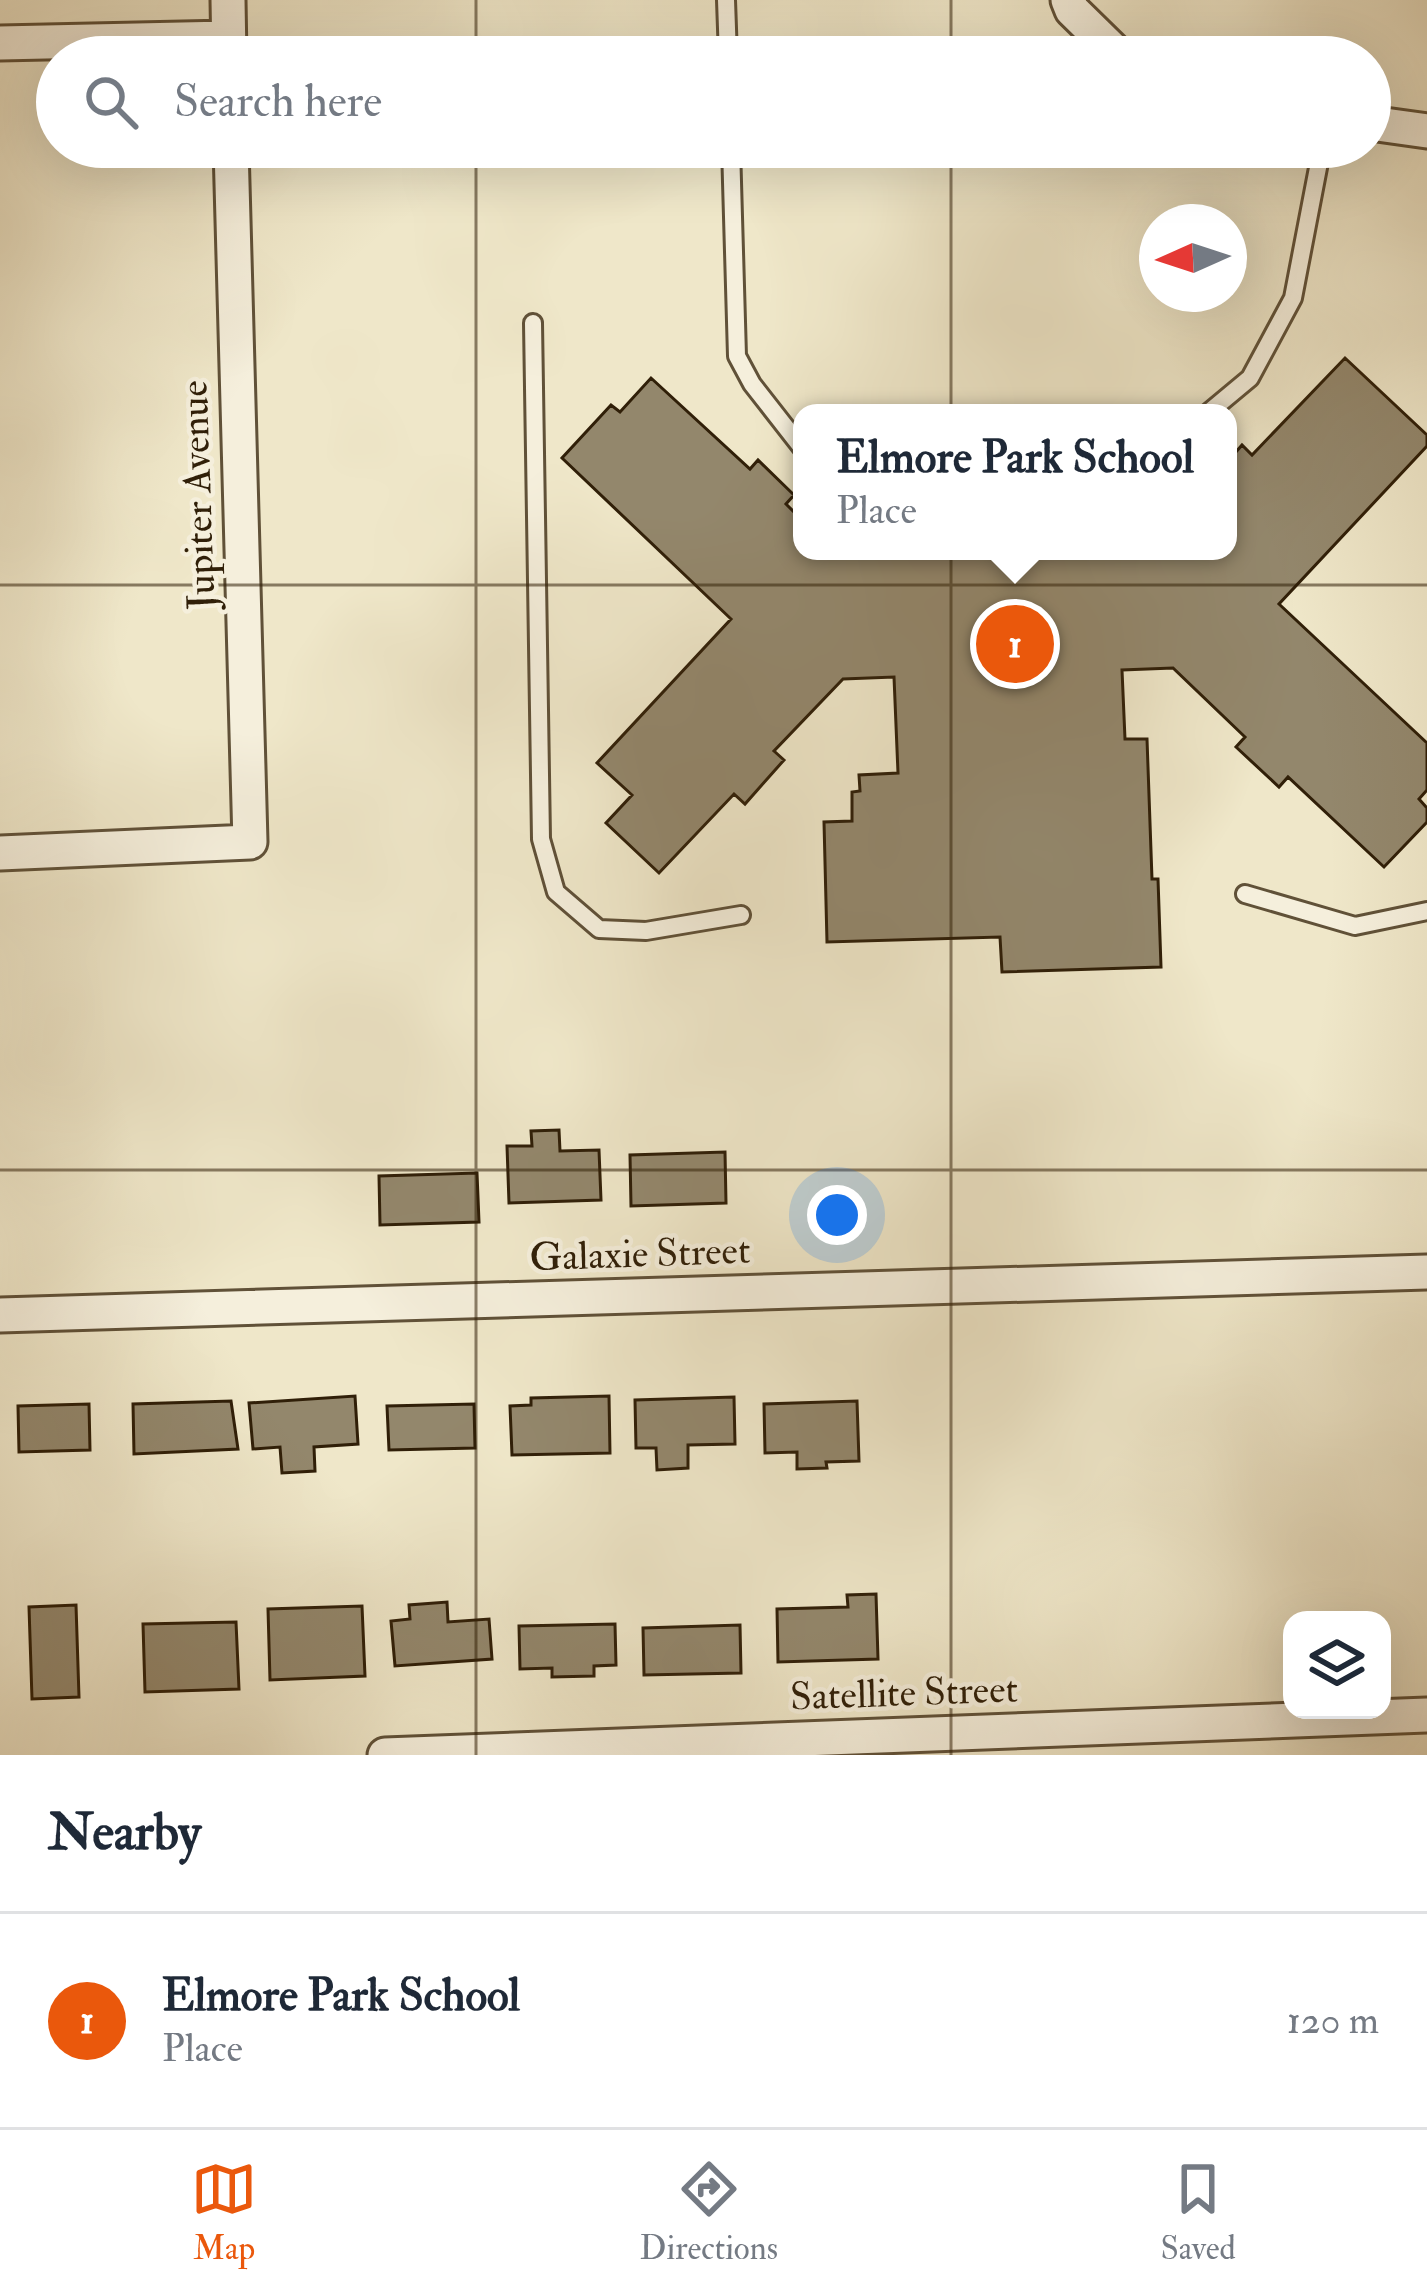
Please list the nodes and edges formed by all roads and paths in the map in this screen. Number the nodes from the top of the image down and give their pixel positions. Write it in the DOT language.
graph roads {
  1 [pos="228,0"];
  2 [pos="726,0"];
  3 [pos="1068,0"];
  4 [pos="228,36"];
  5 [pos="727,36"];
  6 [pos="1099,36"];
  7 [pos="0,43"];
  8 [pos="36,44"];
  9 [pos="1391,126"];
  10 [pos="1427,131"];
  11 [pos="232,168"];
  12 [pos="732,168"];
  13 [pos="1318,168"];
  14 [pos="533,322"];
  15 [pos="1219,404"];
  16 [pos="793,436"];
  17 [pos="0,854"];
  18 [pos="1245,895"];
  19 [pos="1427,911"];
  20 [pos="741,915"];
  21 [pos="1427,1272"];
  22 [pos="0,1315"];
  23 [pos="1427,1715"];
  24 [pos="385,1755"];
  1 -- 4 [label="street"];
  2 -- 5 [label="lane"];
  3 -- 6 [label="street"];
  7 -- 8 [label="street"];
  9 -- 10 [label="street"];
  11 -- 17 [label="street, Jupiter Avenue"];
  12 -- 16 [label="lane"];
  13 -- 15 [label="lane"];
  14 -- 20 [label="lane"];
  18 -- 19 [label="lane"];
  21 -- 22 [label="street, Galaxie Street"];
  23 -- 24 [label="street, Satellite Street"];
}
